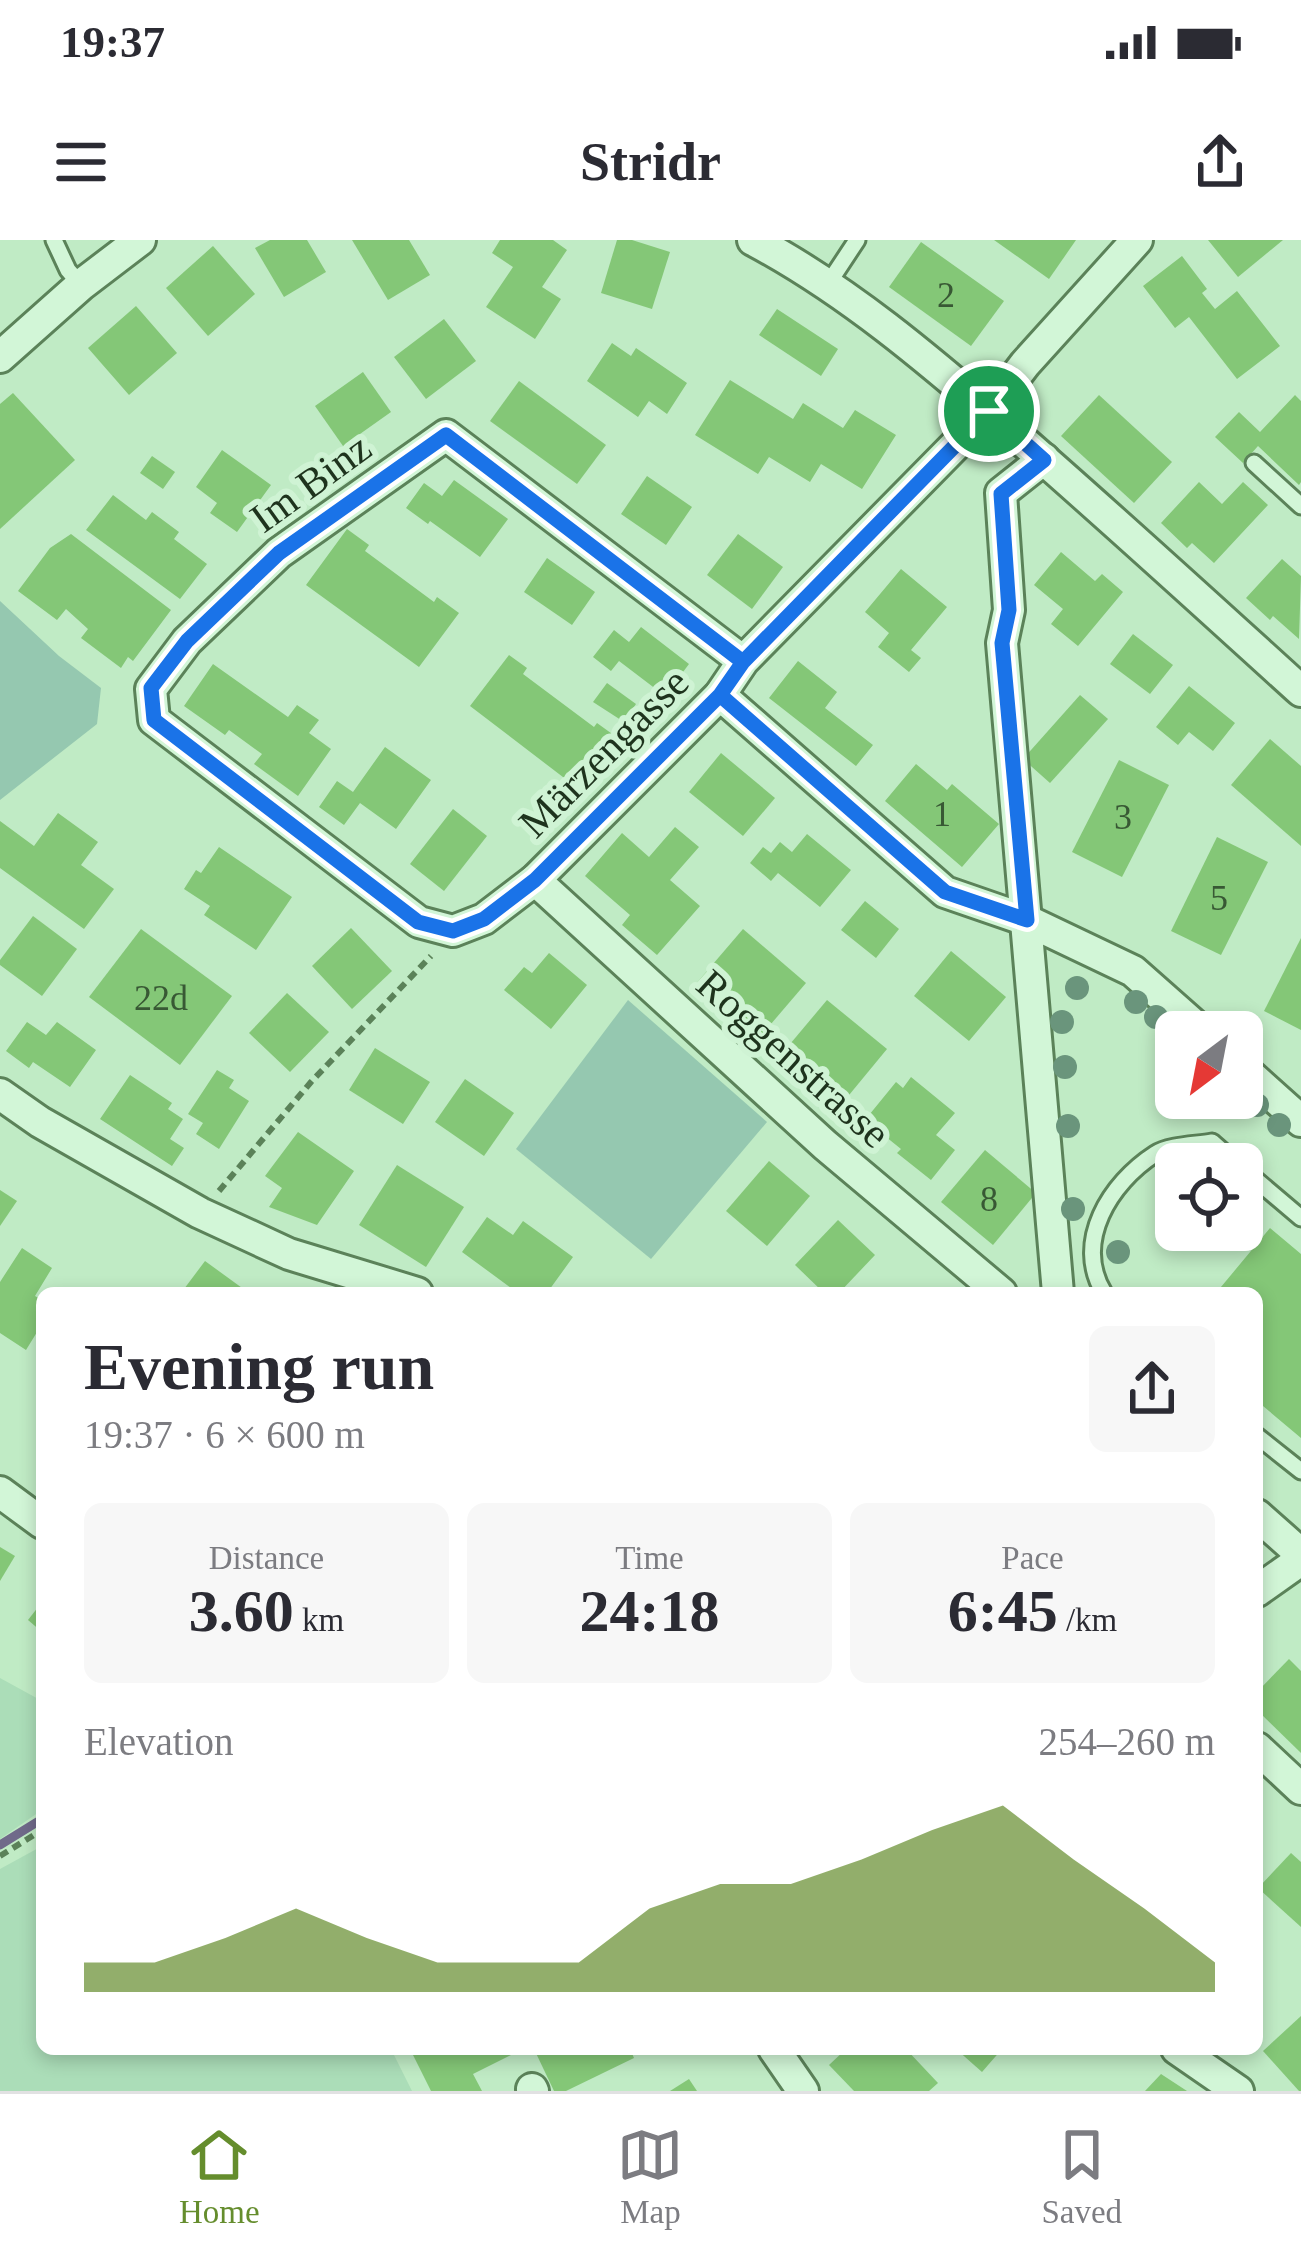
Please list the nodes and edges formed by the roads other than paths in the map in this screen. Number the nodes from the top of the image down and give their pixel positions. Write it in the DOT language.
graph roads {
  1 [pos="54,240"];
  2 [pos="140,240"];
  3 [pos="753,240"];
  4 [pos="857,240"];
  5 [pos="1137,240"];
  6 [pos="828,284"];
  7 [pos="81,285"];
  8 [pos="0,357"];
  9 [pos="989,411"];
  10 [pos="1044,460"];
  11 [pos="1254,463"];
  12 [pos="1301,506"];
  13 [pos="743,662"];
  14 [pos="1301,691"];
  15 [pos="720,695"];
  16 [pos="535,880"];
  17 [pos="1027,920"];
  18 [pos="453,931"];
  19 [pos="1178,1011"];
  20 [pos="1263,1087"];
  21 [pos="0,1094"];
  22 [pos="1301,1120"];
  23 [pos="1155,1154"];
  24 [pos="1263,1186"];
  25 [pos="1301,1218"];
  26 [pos="397,1287"];
  27 [pos="994,1287"];
  28 [pos="1058,1287"];
  29 [pos="1100,1287"];
  30 [pos="1263,1441"];
  31 [pos="1301,1471"];
  32 [pos="0,1492"];
  33 [pos="36,1519"];
  34 [pos="1263,1522"];
  35 [pos="1301,1557"];
  36 [pos="1263,1587"];
  37 [pos="1263,1754"];
  38 [pos="1301,1789"];
  39 [pos="779,2055"];
  40 [pos="1186,2055"];
  41 [pos="803,2091"];
  42 [pos="1238,2091"];
  1 -- 7 [label="lane"];
  2 -- 7 [label="street"];
  3 -- 6 [label="street"];
  4 -- 6 [label="lane"];
  5 -- 9 [label="street, Märzengasse"];
  6 -- 9 [label="street"];
  7 -- 8 [label="street"];
  9 -- 10 [label="street"];
  9 -- 13 [label="street, Märzengasse"];
  10 -- 14 [label="street"];
  10 -- 17 [label="street"];
  11 -- 12 [label="lane"];
  13 -- 15 [label="street, Märzengasse"];
  13 -- 18 [label="street, Im Binz"];
  15 -- 16 [label="street, Märzengasse"];
  15 -- 17 [label="street"];
  16 -- 18 [label="street, Märzengasse"];
  16 -- 27 [label="street, Roggenstrasse"];
  17 -- 19 [label="street"];
  17 -- 28 [label="street"];
  20 -- 22 [label="street"];
  21 -- 26 [label="street"];
  23 -- 29 [label="lane"];
  24 -- 25 [label="lane"];
  30 -- 31 [label="lane"];
  32 -- 33 [label="street"];
  34 -- 35 [label="street"];
  35 -- 36 [label="street"];
  37 -- 38 [label="street"];
  39 -- 41 [label="street"];
  40 -- 42 [label="street"];
}
